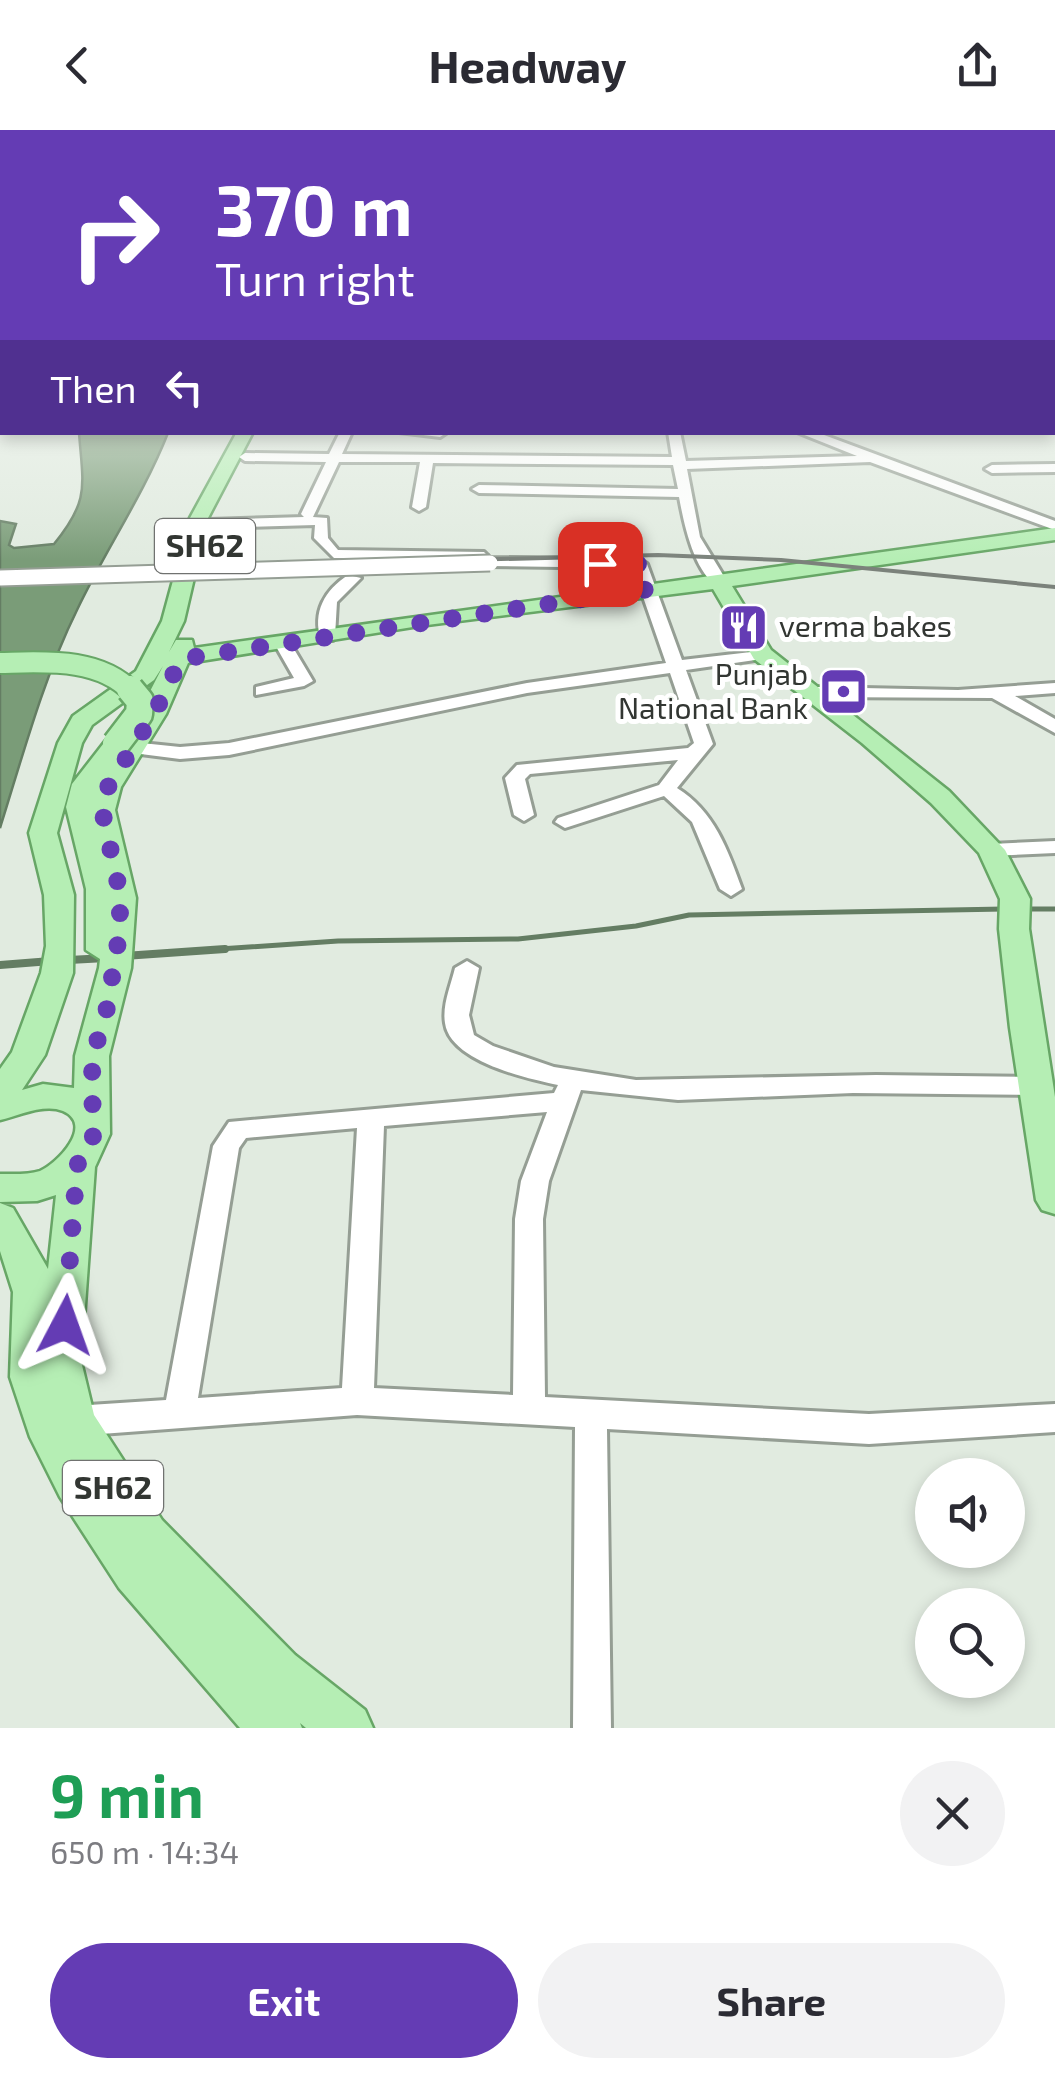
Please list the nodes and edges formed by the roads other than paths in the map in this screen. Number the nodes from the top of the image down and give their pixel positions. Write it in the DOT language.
graph roads {
  1 [pos="345,435"];
  2 [pos="810,435"];
  3 [pos="245,445"];
  4 [pos="676,451"];
  5 [pos="334,458"];
  6 [pos="427,459"];
  7 [pos="873,459"];
  8 [pos="1055,468"];
  9 [pos="992,470"];
  10 [pos="479,489"];
  11 [pos="685,494"];
  12 [pos="419,507"];
  13 [pos="308,514"];
  14 [pos="209,524"];
  15 [pos="1055,526"];
  16 [pos="1055,534"];
  17 [pos="487,561"];
  18 [pos="0,578"];
  19 [pos="353,578"];
  20 [pos="720,583"];
  21 [pos="649,589"];
  22 [pos="326,636"];
  23 [pos="282,643"];
  24 [pos="762,654"];
  25 [pos="181,659"];
  26 [pos="154,661"];
  27 [pos="0,663"];
  28 [pos="678,666"];
  29 [pos="1055,688"];
  30 [pos="262,691"];
  31 [pos="816,692"];
  32 [pos="998,694"];
  33 [pos="1055,726"];
  34 [pos="124,746"];
  35 [pos="693,753"];
  36 [pos="666,789"];
  37 [pos="524,815"];
  38 [pos="565,822"];
  39 [pos="1055,847"];
  40 [pos="990,850"];
  41 [pos="731,889"];
  42 [pos="89,957"];
  43 [pos="467,968"];
  44 [pos="1036,1086"];
  45 [pos="568,1091"];
  46 [pos="0,1095"];
  47 [pos="0,1108"];
  48 [pos="91,1114"];
  49 [pos="371,1117"];
  50 [pos="77,1165"];
  51 [pos="0,1188"];
  52 [pos="1055,1200"];
  53 [pos="0,1218"];
  54 [pos="357,1401"];
  55 [pos="529,1410"];
  56 [pos="180,1411"];
  57 [pos="591,1414"];
  58 [pos="1055,1418"];
  59 [pos="74,1421"];
  60 [pos="276,1728"];
  61 [pos="347,1728"];
  62 [pos="592,1728"];
  1 -- 5 [label="street"];
  2 -- 7 [label="street"];
  3 -- 5 [label="street"];
  3 -- 14 [label="main road, SH62"];
  3 -- 26 [label="main road, SH62"];
  4 -- 6 [label="street"];
  4 -- 7 [label="street"];
  4 -- 11 [label="street"];
  5 -- 6 [label="street"];
  5 -- 13 [label="street"];
  6 -- 12 [label="street"];
  7 -- 15 [label="street"];
  8 -- 9 [label="street"];
  10 -- 11 [label="street"];
  11 -- 20 [label="street"];
  14 -- 17 [label="street"];
  14 -- 25 [label="main road, SH62"];
  16 -- 20 [label="main road"];
  17 -- 18 [label="street, bridge"];
  17 -- 21 [label="street"];
  19 -- 22 [label="street"];
  20 -- 21 [label="main road"];
  20 -- 24 [label="main road"];
  21 -- 22 [label="main road"];
  21 -- 28 [label="street"];
  22 -- 23 [label="main road"];
  23 -- 25 [label="main road"];
  23 -- 30 [label="street"];
  24 -- 28 [label="street"];
  24 -- 31 [label="main road"];
  25 -- 26 [label="main road"];
  25 -- 34 [label="main road, SH62"];
  26 -- 42 [label="main road, SH62"];
  27 -- 34 [label="main road, bridge"];
  28 -- 34 [label="street"];
  28 -- 35 [label="street"];
  29 -- 32 [label="street"];
  31 -- 32 [label="street"];
  31 -- 40 [label="main road"];
  32 -- 33 [label="street"];
  34 -- 42 [label="main road, SH62"];
  34 -- 42 [label="main road"];
  35 -- 36 [label="street"];
  35 -- 37 [label="street"];
  36 -- 38 [label="street"];
  36 -- 41 [label="street"];
  39 -- 40 [label="street"];
  40 -- 44 [label="main road"];
  42 -- 46 [label="main road, SH62"];
  42 -- 48 [label="main road, SH62"];
  43 -- 45 [label="street"];
  44 -- 45 [label="street"];
  44 -- 52 [label="main road"];
  45 -- 49 [label="street"];
  45 -- 55 [label="street"];
  47 -- 48 [label="main road"];
  48 -- 50 [label="main road"];
  49 -- 54 [label="street"];
  49 -- 56 [label="street"];
  50 -- 51 [label="main road"];
  50 -- 59 [label="main road, SH62"];
  53 -- 60 [label="main road, SH62"];
  54 -- 55 [label="street"];
  54 -- 56 [label="street"];
  55 -- 57 [label="street"];
  56 -- 59 [label="street"];
  57 -- 58 [label="street"];
  57 -- 62 [label="street"];
  59 -- 61 [label="main road, SH62"];
}
